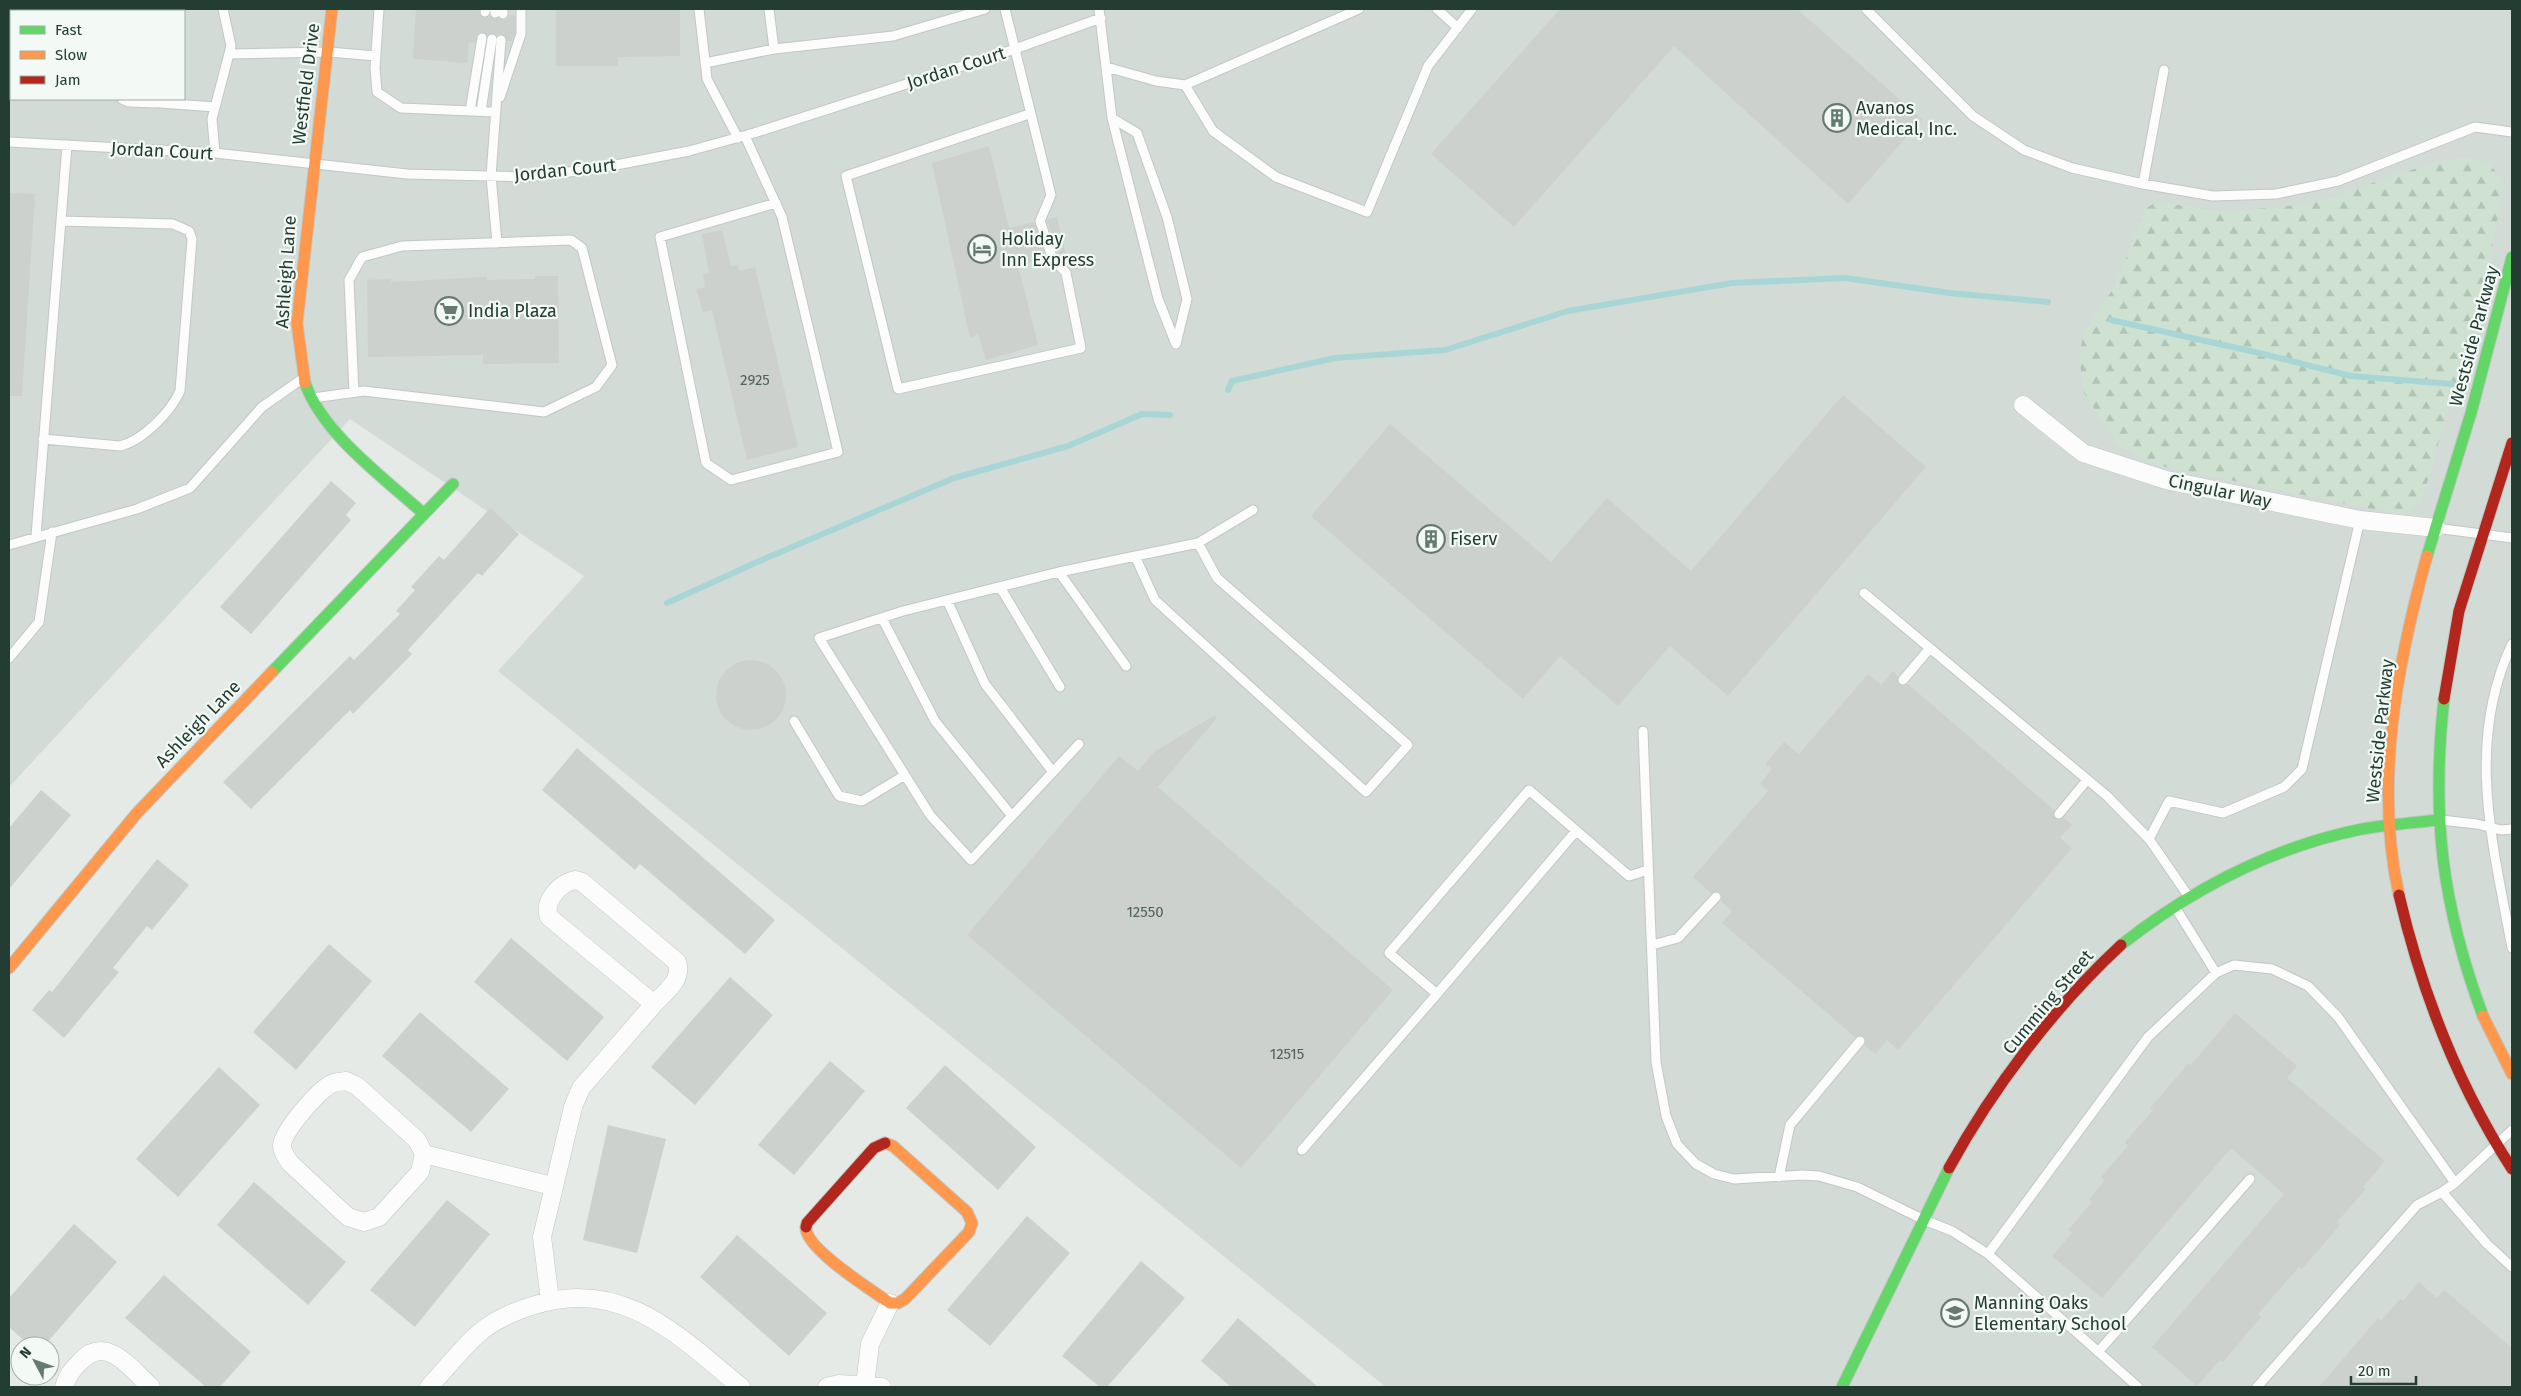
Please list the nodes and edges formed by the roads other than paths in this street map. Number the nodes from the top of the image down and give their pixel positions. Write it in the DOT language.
graph roads {
  1 [pos="223,9"];
  2 [pos="332,9"];
  3 [pos="379,9"];
  4 [pos="522,9"];
  5 [pos="699,9"];
  6 [pos="769,9"];
  7 [pos="985,9"];
  8 [pos="1005,9"];
  9 [pos="1099,9"];
  10 [pos="1359,9"];
  11 [pos="1437,9"];
  12 [pos="1472,9"];
  13 [pos="1866,9"];
  14 [pos="1101,18"];
  15 [pos="1458,28"];
  16 [pos="482,38"];
  17 [pos="774,49"];
  18 [pos="1015,49"];
  19 [pos="329,52"];
  20 [pos="229,54"];
  21 [pos="376,56"];
  22 [pos="705,63"];
  23 [pos="1106,67"];
  24 [pos="2164,70"];
  25 [pos="1185,85"];
  26 [pos="124,100"];
  27 [pos="155,100"];
  28 [pos="215,108"];
  29 [pos="470,111"];
  30 [pos="481,111"];
  31 [pos="495,112"];
  32 [pos="1029,114"];
  33 [pos="1112,118"];
  34 [pos="2512,132"];
  35 [pos="742,137"];
  36 [pos="9,142"];
  37 [pos="67,145"];
  38 [pos="215,154"];
  39 [pos="313,164"];
  40 [pos="491,176"];
  41 [pos="2143,184"];
  42 [pos="776,203"];
  43 [pos="61,221"];
  44 [pos="497,243"];
  45 [pos="2512,257"];
  46 [pos="303,378"];
  47 [pos="354,392"];
  48 [pos="310,398"];
  49 [pos="2023,405"];
  50 [pos="44,439"];
  51 [pos="2512,443"];
  52 [pos="453,484"];
  53 [pos="1253,510"];
  54 [pos="424,514"];
  55 [pos="2360,520"];
  56 [pos="2436,528"];
  57 [pos="52,532"];
  58 [pos="2484,534"];
  59 [pos="36,536"];
  60 [pos="2512,538"];
  61 [pos="1198,543"];
  62 [pos="9,545"];
  63 [pos="1135,556"];
  64 [pos="1059,572"];
  65 [pos="1000,587"];
  66 [pos="1864,593"];
  67 [pos="947,600"];
  68 [pos="882,618"];
  69 [pos="2512,644"];
  70 [pos="1930,648"];
  71 [pos="9,658"];
  72 [pos="1126,666"];
  73 [pos="1903,680"];
  74 [pos="1060,687"];
  75 [pos="794,721"];
  76 [pos="1643,731"];
  77 [pos="1079,744"];
  78 [pos="1053,772"];
  79 [pos="905,775"];
  80 [pos="2088,780"];
  81 [pos="2059,814"];
  82 [pos="1012,816"];
  83 [pos="2437,820"];
  84 [pos="2388,827"];
  85 [pos="2490,827"];
  86 [pos="2512,829"];
  87 [pos="1576,831"];
  88 [pos="2149,839"];
  89 [pos="1648,870"];
  90 [pos="1716,897"];
  91 [pos="2189,897"];
  92 [pos="2174,906"];
  93 [pos="1652,945"];
  94 [pos="2512,948"];
  95 [pos="9,968"];
  96 [pos="2216,973"];
  97 [pos="1437,994"];
  98 [pos="654,1004"];
  99 [pos="1860,1042"];
  100 [pos="2512,1074"];
  101 [pos="2512,1130"];
  102 [pos="2496,1145"];
  103 [pos="1302,1150"];
  104 [pos="424,1154"];
  105 [pos="2512,1169"];
  106 [pos="1779,1177"];
  107 [pos="2250,1178"];
  108 [pos="2455,1183"];
  109 [pos="552,1186"];
  110 [pos="2442,1192"];
  111 [pos="1924,1220"];
  112 [pos="1988,1254"];
  113 [pos="2512,1267"];
  114 [pos="550,1300"];
  115 [pos="890,1303"];
  116 [pos="2098,1352"];
  117 [pos="874,1386"];
  118 [pos="64,1387"];
  119 [pos="151,1387"];
  120 [pos="429,1387"];
  121 [pos="741,1387"];
  122 [pos="827,1387"];
  123 [pos="1842,1387"];
  124 [pos="2138,1387"];
  125 [pos="2257,1387"];
  1 -- 20 [label="lane"];
  2 -- 19 [label="street, Westfield Drive"];
  3 -- 21 [label="lane"];
  4 -- 31 [label="lane"];
  5 -- 22 [label="lane"];
  6 -- 17 [label="lane"];
  7 -- 17 [label="lane"];
  8 -- 18 [label="lane"];
  9 -- 14 [label="lane"];
  10 -- 25 [label="lane"];
  11 -- 15 [label="lane"];
  12 -- 15 [label="lane"];
  13 -- 41 [label="lane"];
  14 -- 18 [label="lane, Jordan Court"];
  14 -- 23 [label="lane"];
  15 -- 25 [label="lane"];
  16 -- 29 [label="lane"];
  17 -- 22 [label="lane"];
  18 -- 32 [label="lane"];
  18 -- 35 [label="lane, Jordan Court"];
  19 -- 20 [label="lane"];
  19 -- 21 [label="lane"];
  19 -- 39 [label="street, Westfield Drive"];
  20 -- 28 [label="lane"];
  21 -- 29 [label="lane"];
  22 -- 35 [label="lane"];
  23 -- 25 [label="lane"];
  23 -- 33 [label="lane"];
  24 -- 41 [label="lane"];
  26 -- 27 [label="lane"];
  27 -- 28 [label="lane"];
  28 -- 38 [label="lane"];
  29 -- 30 [label="lane"];
  30 -- 31 [label="lane"];
  30 -- 31 [label="lane"];
  31 -- 40 [label="lane"];
  32 -- 32 [label="lane"];
  33 -- 33 [label="lane"];
  34 -- 41 [label="lane"];
  35 -- 40 [label="lane, Jordan Court"];
  35 -- 42 [label="lane"];
  36 -- 37 [label="lane, Jordan Court"];
  37 -- 38 [label="lane, Jordan Court"];
  37 -- 43 [label="lane"];
  38 -- 39 [label="lane, Jordan Court"];
  39 -- 40 [label="lane, Jordan Court"];
  39 -- 46 [label="street, Ashleigh Lane"];
  40 -- 44 [label="lane"];
  42 -- 42 [label="lane"];
  43 -- 50 [label="lane"];
  43 -- 50 [label="lane"];
  44 -- 47 [label="lane"];
  44 -- 47 [label="lane"];
  45 -- 56 [label="street, Westside Parkway"];
  46 -- 48 [label="street, Ashleigh Lane"];
  46 -- 57 [label="lane"];
  47 -- 48 [label="lane"];
  48 -- 54 [label="street, Ashleigh Lane"];
  49 -- 55 [label="street, Cingular Way"];
  50 -- 59 [label="lane"];
  51 -- 58 [label="street"];
  52 -- 54 [label="street, Ashleigh Lane"];
  53 -- 61 [label="lane"];
  54 -- 95 [label="street, Ashleigh Lane"];
  55 -- 56 [label="street, Cingular Way"];
  55 -- 88 [label="lane"];
  56 -- 58 [label="lane"];
  56 -- 84 [label="street, Westside Parkway"];
  57 -- 59 [label="lane"];
  57 -- 71 [label="lane"];
  58 -- 60 [label="lane"];
  58 -- 83 [label="street"];
  59 -- 62 [label="lane"];
  61 -- 63 [label="lane"];
  61 -- 63 [label="lane"];
  63 -- 64 [label="lane"];
  64 -- 65 [label="lane"];
  64 -- 72 [label="lane"];
  65 -- 67 [label="lane"];
  65 -- 74 [label="lane"];
  66 -- 70 [label="lane"];
  67 -- 68 [label="lane"];
  67 -- 78 [label="lane"];
  68 -- 79 [label="lane"];
  68 -- 82 [label="lane"];
  69 -- 85 [label="lane"];
  70 -- 73 [label="lane"];
  70 -- 80 [label="lane"];
  75 -- 79 [label="lane"];
  76 -- 89 [label="lane"];
  77 -- 78 [label="lane"];
  78 -- 82 [label="lane"];
  79 -- 82 [label="lane"];
  80 -- 81 [label="lane"];
  80 -- 88 [label="lane"];
  83 -- 84 [label="street, Cumming Street"];
  83 -- 85 [label="lane"];
  83 -- 100 [label="street"];
  84 -- 91 [label="street, Cumming Street"];
  84 -- 102 [label="street, Westside Parkway"];
  85 -- 86 [label="lane"];
  85 -- 94 [label="lane"];
  87 -- 89 [label="lane"];
  87 -- 97 [label="lane"];
  87 -- 97 [label="lane"];
  88 -- 91 [label="lane"];
  89 -- 93 [label="lane"];
  90 -- 93 [label="lane"];
  91 -- 92 [label="street, Cumming Street"];
  92 -- 96 [label="lane"];
  92 -- 111 [label="street, Cumming Street"];
  93 -- 106 [label="lane"];
  96 -- 108 [label="lane"];
  96 -- 112 [label="lane"];
  97 -- 103 [label="lane"];
  98 -- 98 [label="street"];
  98 -- 109 [label="street"];
  99 -- 106 [label="lane"];
  101 -- 102 [label="lane"];
  102 -- 105 [label="street, Westside Parkway"];
  102 -- 108 [label="lane"];
  104 -- 104 [label="street"];
  104 -- 109 [label="street"];
  106 -- 111 [label="lane"];
  107 -- 116 [label="lane"];
  108 -- 110 [label="lane"];
  109 -- 114 [label="street"];
  110 -- 113 [label="lane"];
  110 -- 125 [label="lane"];
  111 -- 112 [label="lane"];
  111 -- 123 [label="street, Cumming Street"];
  112 -- 116 [label="lane"];
  114 -- 120 [label="street"];
  114 -- 121 [label="street"];
  115 -- 115 [label="street"];
  115 -- 117 [label="street"];
  116 -- 124 [label="lane"];
  117 -- 122 [label="street"];
  118 -- 119 [label="street"];
}
